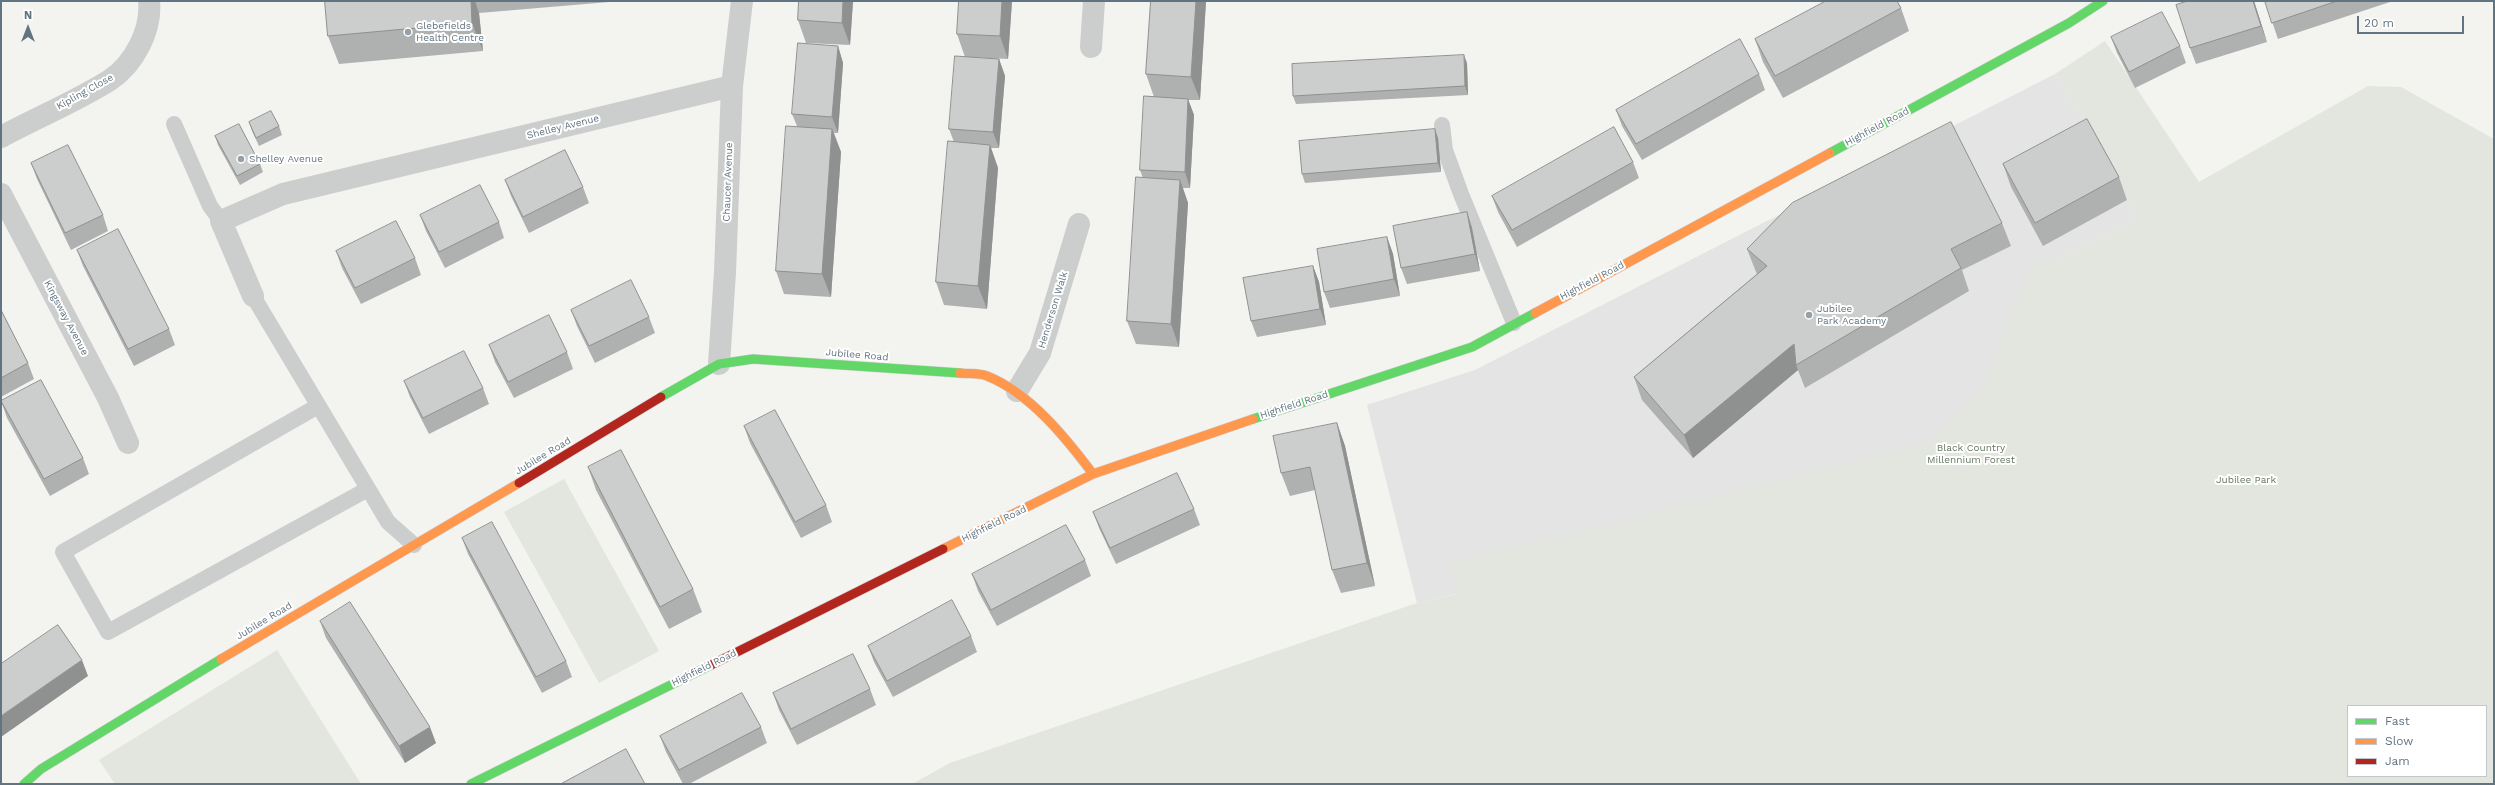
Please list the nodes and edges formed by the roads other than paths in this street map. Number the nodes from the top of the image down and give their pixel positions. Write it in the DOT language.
graph roads {
  1 [pos="149,1"];
  2 [pos="742,1"];
  3 [pos="1094,1"];
  4 [pos="2103,1"];
  5 [pos="1091,47"];
  6 [pos="732,86"];
  7 [pos="174,124"];
  8 [pos="1442,125"];
  9 [pos="1,137"];
  10 [pos="1,194"];
  11 [pos="221,220"];
  12 [pos="1079,224"];
  13 [pos="253,296"];
  14 [pos="1514,324"];
  15 [pos="719,364"];
  16 [pos="1017,391"];
  17 [pos="318,406"];
  18 [pos="128,443"];
  19 [pos="1093,474"];
  20 [pos="368,489"];
  21 [pos="414,545"];
  22 [pos="24,784"];
  23 [pos="471,784"];
  1 -- 9 [label="street, Kipling Close"];
  2 -- 6 [label="street, Chaucer Avenue"];
  3 -- 5 [label="street"];
  4 -- 14 [label="street, Highfield Road"];
  6 -- 11 [label="street, Shelley Avenue"];
  6 -- 15 [label="street, Chaucer Avenue"];
  7 -- 11 [label="lane"];
  8 -- 14 [label="lane"];
  10 -- 18 [label="street, Kingsway Avenue"];
  11 -- 13 [label="street"];
  12 -- 16 [label="street, Henderson Walk"];
  13 -- 17 [label="lane"];
  14 -- 19 [label="street, Highfield Road"];
  15 -- 16 [label="street, Jubilee Road"];
  15 -- 21 [label="street, Jubilee Road"];
  16 -- 19 [label="street, Jubilee Road"];
  17 -- 20 [label="lane"];
  17 -- 20 [label="lane"];
  19 -- 23 [label="street, Highfield Road"];
  20 -- 21 [label="lane"];
  21 -- 22 [label="street, Jubilee Road"];
}
